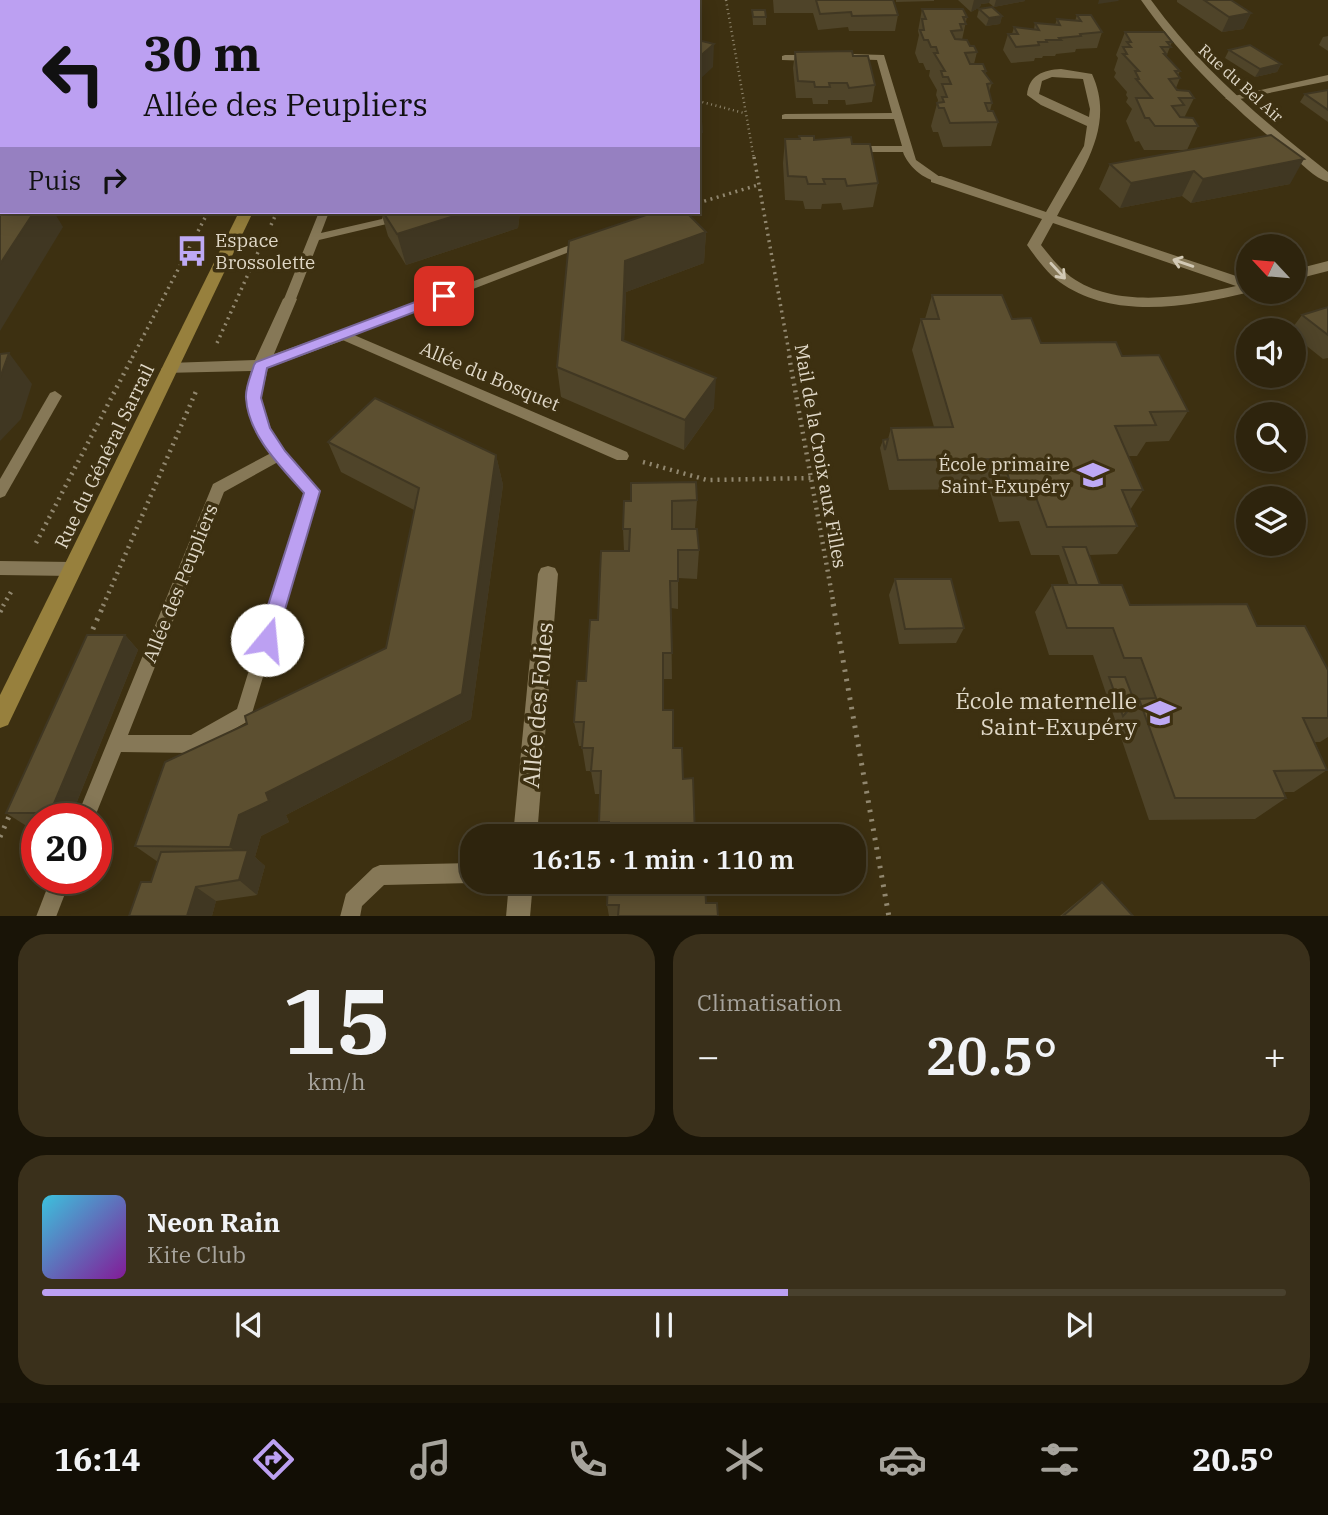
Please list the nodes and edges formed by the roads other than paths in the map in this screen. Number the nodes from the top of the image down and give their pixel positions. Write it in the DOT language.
graph roads {
  1 [pos="1146,0"];
  2 [pos="840,57"];
  3 [pos="785,58"];
  4 [pos="826,58"];
  5 [pos="1328,78"];
  6 [pos="1230,98"];
  7 [pos="899,116"];
  8 [pos="785,117"];
  9 [pos="1094,124"];
  10 [pos="843,149"];
  11 [pos="908,149"];
  12 [pos="1328,178"];
  13 [pos="936,179"];
  14 [pos="245,214"];
  15 [pos="323,214"];
  16 [pos="389,214"];
  17 [pos="1049,216"];
  18 [pos="597,237"];
  19 [pos="314,238"];
  20 [pos="1325,270"];
  21 [pos="1306,273"];
  22 [pos="1236,283"];
  23 [pos="1236,290"];
  24 [pos="290,299"];
  25 [pos="342,335"];
  26 [pos="261,365"];
  27 [pos="169,369"];
  28 [pos="55,396"];
  29 [pos="262,429"];
  30 [pos="280,455"];
  31 [pos="622,456"];
  32 [pos="0,492"];
  33 [pos="0,568"];
  34 [pos="72,569"];
  35 [pos="548,574"];
  36 [pos="0,718"];
  37 [pos="116,743"];
  38 [pos="92,803"];
  39 [pos="526,824"];
  40 [pos="460,873"];
  41 [pos="55,894"];
  42 [pos="520,894"];
  43 [pos="46,916"];
  44 [pos="350,916"];
  45 [pos="518,916"];
  1 -- 6 [label="street, Rue du Bel Air"];
  2 -- 7 [label="lane"];
  3 -- 4 [label="lane"];
  5 -- 6 [label="lane"];
  6 -- 12 [label="street, Rue du Bel Air"];
  7 -- 8 [label="lane"];
  7 -- 11 [label="lane"];
  9 -- 9 [label="street"];
  9 -- 17 [label="street"];
  10 -- 11 [label="lane"];
  11 -- 13 [label="lane"];
  13 -- 17 [label="street"];
  14 -- 27 [label="main road, Rue du Général Sarrail"];
  15 -- 19 [label="lane"];
  16 -- 19 [label="lane"];
  22 -- 17 [label="street, one-way"];
  17 -- 23 [label="street, one-way"];
  18 -- 25 [label="lane"];
  19 -- 24 [label="lane"];
  20 -- 21 [label="street"];
  24 -- 26 [label="street"];
  25 -- 26 [label="street"];
  25 -- 31 [label="lane, Allée du Bosquet"];
  26 -- 27 [label="street"];
  26 -- 29 [label="street"];
  27 -- 34 [label="main road, Rue du Général Sarrail"];
  28 -- 32 [label="lane"];
  29 -- 30 [label="lane"];
  30 -- 37 [label="lane, Allée des Peupliers"];
  30 -- 37 [label="lane"];
  33 -- 34 [label="lane"];
  34 -- 36 [label="main road, Rue du Général Sarrail"];
  35 -- 39 [label="street, Allée des Folies"];
  37 -- 38 [label="lane, Allée des Peupliers"];
  40 -- 44 [label="lane"];
  41 -- 43 [label="lane"];
  42 -- 45 [label="street"];
}
